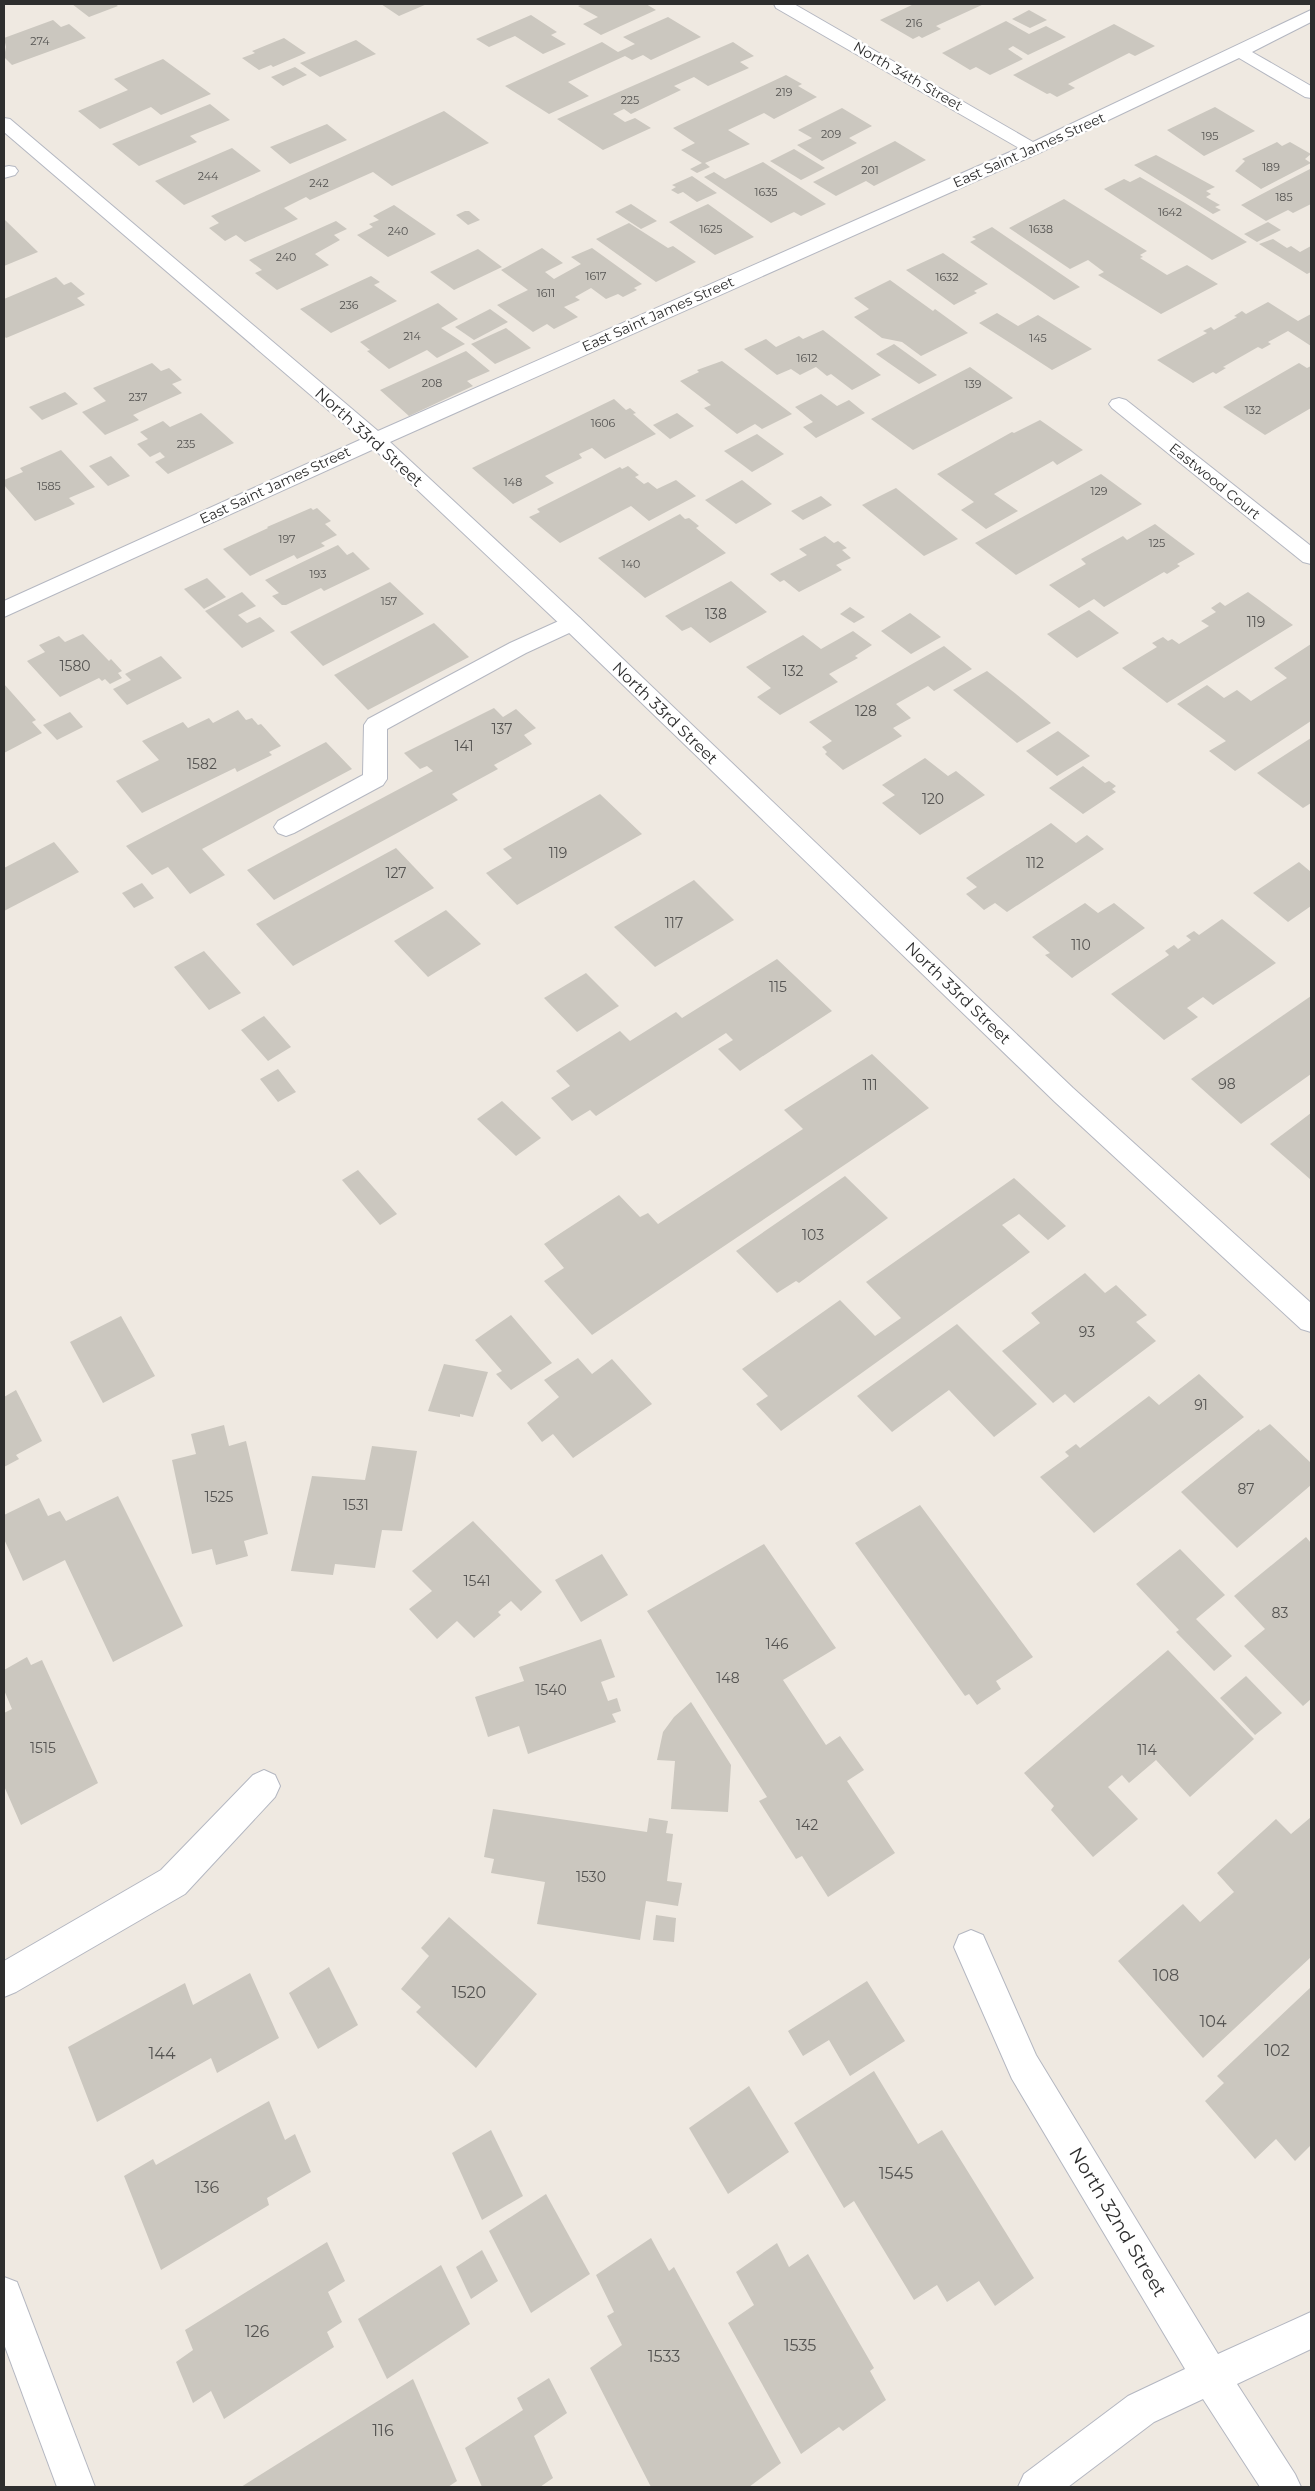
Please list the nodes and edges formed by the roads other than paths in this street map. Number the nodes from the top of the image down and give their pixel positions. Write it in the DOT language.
graph roads {
  1 [pos="782,4"];
  2 [pos="1311,15"];
  3 [pos="1240,52"];
  4 [pos="1311,93"];
  5 [pos="4,123"];
  6 [pos="1033,149"];
  7 [pos="1119,404"];
  8 [pos="375,439"];
  9 [pos="1311,557"];
  10 [pos="4,610"];
  11 [pos="572,624"];
  12 [pos="286,828"];
  13 [pos="1311,1320"];
  14 [pos="264,1786"];
  15 [pos="971,1947"];
  16 [pos="4,1980"];
  17 [pos="4,2295"];
  18 [pos="1311,2330"];
  19 [pos="1210,2376"];
  20 [pos="76,2487"];
  21 [pos="1037,2487"];
  22 [pos="1282,2487"];
  1 -- 6 [label="street, North 34th Street"];
  2 -- 3 [label="street, East Saint James Street"];
  3 -- 4 [label="street"];
  3 -- 6 [label="street, East Saint James Street"];
  5 -- 8 [label="street, North 33rd Street"];
  6 -- 8 [label="street, East Saint James Street"];
  7 -- 9 [label="street, Eastwood Court"];
  8 -- 10 [label="street, East Saint James Street"];
  8 -- 11 [label="street, North 33rd Street"];
  11 -- 12 [label="street"];
  11 -- 13 [label="street, North 33rd Street"];
  14 -- 16 [label="street"];
  15 -- 19 [label="street, North 32nd Street"];
  17 -- 20 [label="street"];
  18 -- 19 [label="street"];
  19 -- 21 [label="street"];
  19 -- 22 [label="street, North 32nd Street"];
}
